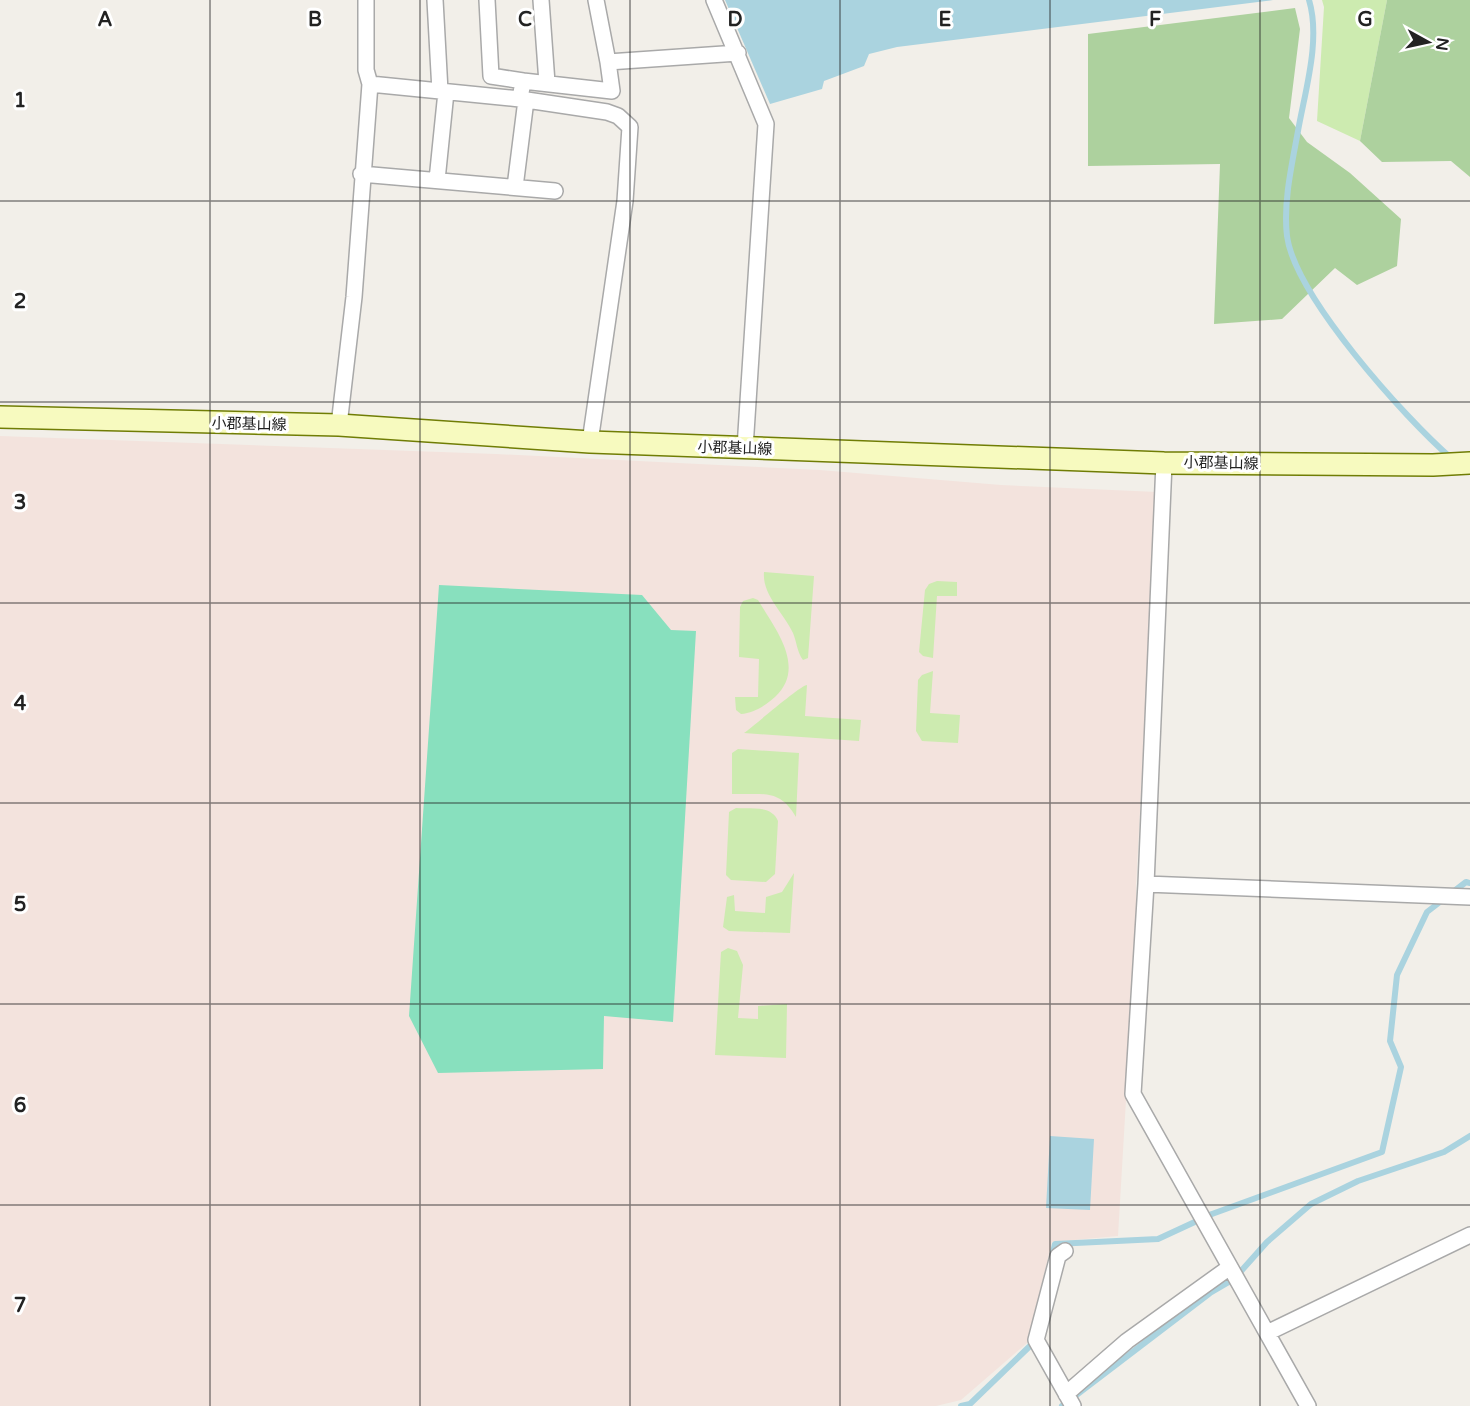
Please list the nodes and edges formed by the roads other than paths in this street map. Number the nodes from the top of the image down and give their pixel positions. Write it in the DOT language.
graph roads {
  1 [pos="366,0"];
  2 [pos="435,0"];
  3 [pos="487,0"];
  4 [pos="541,0"];
  5 [pos="597,0"];
  6 [pos="714,0"];
  7 [pos="738,53"];
  8 [pos="608,62"];
  9 [pos="523,81"];
  10 [pos="547,83"];
  11 [pos="370,84"];
  12 [pos="443,92"];
  13 [pos="523,100"];
  14 [pos="361,174"];
  15 [pos="437,180"];
  16 [pos="514,187"];
  17 [pos="555,191"];
  18 [pos="0,417"];
  19 [pos="339,425"];
  20 [pos="590,442"];
  21 [pos="745,448"];
  22 [pos="1164,463"];
  23 [pos="1470,463"];
  24 [pos="1146,884"];
  25 [pos="1470,897"];
  26 [pos="1470,1235"];
  27 [pos="1065,1251"];
  28 [pos="1230,1267"];
  29 [pos="1267,1333"];
  30 [pos="1069,1400"];
  31 [pos="1308,1406"];
  1 -- 11 [label="street"];
  2 -- 12 [label="street"];
  3 -- 9 [label="street"];
  4 -- 10 [label="street"];
  5 -- 8 [label="street"];
  6 -- 7 [label="street"];
  7 -- 8 [label="street"];
  7 -- 21 [label="street"];
  8 -- 10 [label="street"];
  9 -- 10 [label="street"];
  9 -- 13 [label="street"];
  11 -- 12 [label="street"];
  11 -- 14 [label="street"];
  12 -- 13 [label="street"];
  12 -- 15 [label="street"];
  13 -- 16 [label="street"];
  13 -- 20 [label="street"];
  14 -- 15 [label="street"];
  14 -- 19 [label="street"];
  15 -- 16 [label="street"];
  16 -- 17 [label="street"];
  18 -- 19 [label="main road, 小郡基山線"];
  19 -- 20 [label="main road, 小郡基山線"];
  20 -- 21 [label="main road, 小郡基山線"];
  21 -- 22 [label="main road, 小郡基山線"];
  22 -- 23 [label="main road, 小郡基山線"];
  22 -- 24 [label="street"];
  24 -- 25 [label="street"];
  24 -- 28 [label="street"];
  26 -- 29 [label="street"];
  27 -- 30 [label="street"];
  28 -- 29 [label="street"];
  28 -- 30 [label="street"];
  29 -- 31 [label="street"];
}
